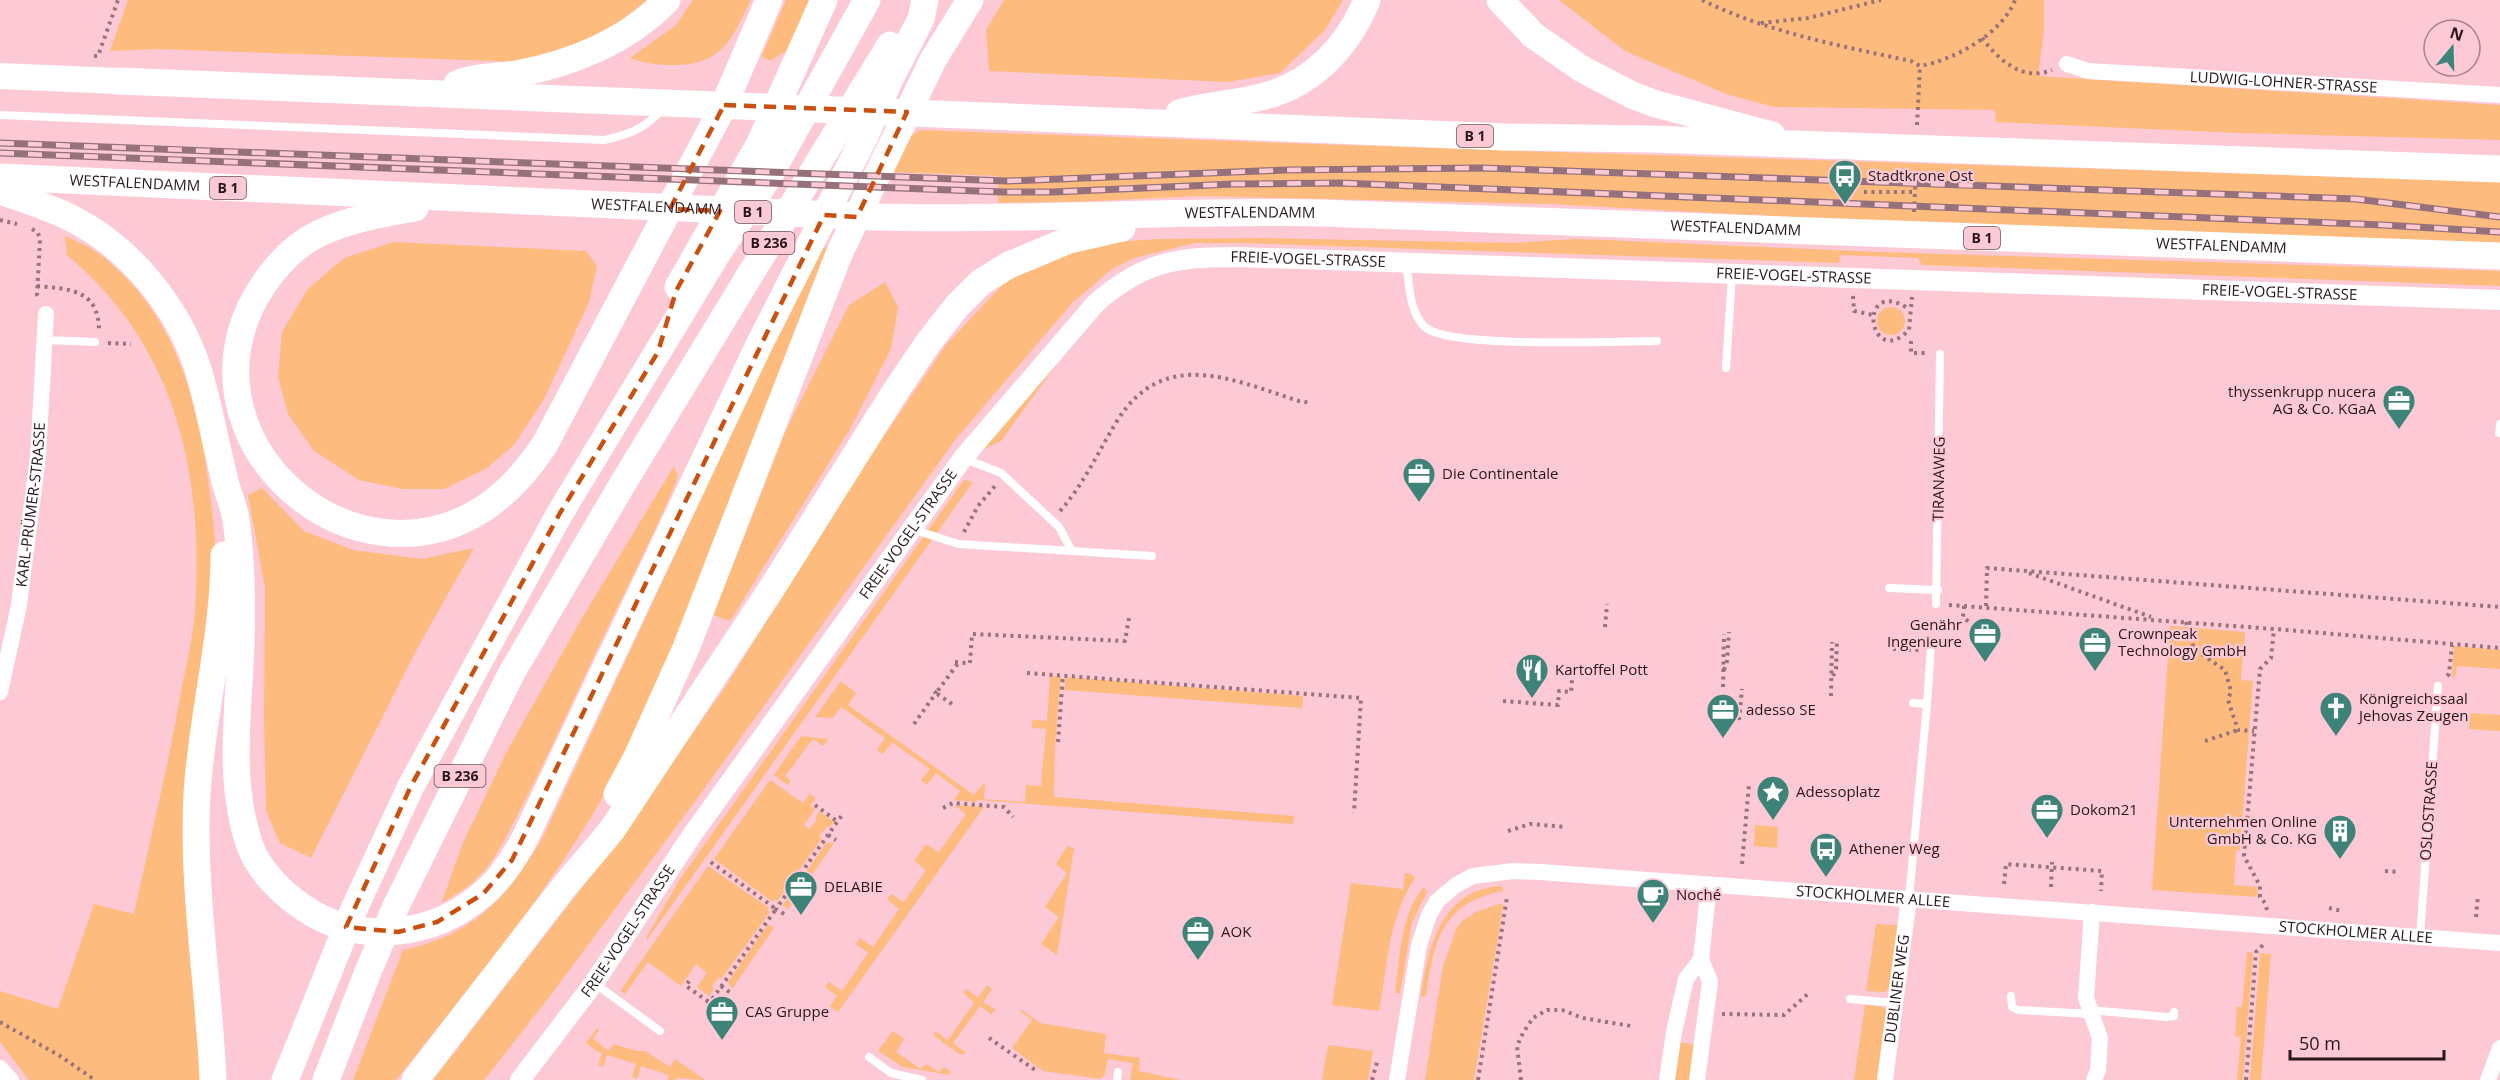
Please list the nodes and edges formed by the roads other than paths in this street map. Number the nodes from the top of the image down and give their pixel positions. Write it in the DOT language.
graph roads {
  1 [pos="667,0"];
  2 [pos="769,0"];
  3 [pos="824,0"];
  4 [pos="867,0"];
  5 [pos="917,0"];
  6 [pos="925,0"];
  7 [pos="970,0"];
  8 [pos="1367,0"];
  9 [pos="1500,0"];
  10 [pos="2067,64"];
  11 [pos="0,76"];
  12 [pos="118,81"];
  13 [pos="433,93"];
  14 [pos="2500,95"];
  15 [pos="676,104"];
  16 [pos="0,116"];
  17 [pos="1149,121"];
  18 [pos="1801,145"];
  19 [pos="2500,169"];
  20 [pos="0,177"];
  21 [pos="0,190"];
  22 [pos="457,199"];
  23 [pos="1178,212"];
  24 [pos="2500,256"];
  25 [pos="1406,262"];
  26 [pos="1732,273"];
  27 [pos="2500,300"];
  28 [pos="46,314"];
  29 [pos="45,340"];
  30 [pos="1657,341"];
  31 [pos="97,342"];
  32 [pos="658,352"];
  33 [pos="1940,354"];
  34 [pos="1726,368"];
  35 [pos="963,458"];
  36 [pos="224,479"];
  37 [pos="912,529"];
  38 [pos="1071,551"];
  39 [pos="1152,556"];
  40 [pos="1889,588"];
  41 [pos="1938,590"];
  42 [pos="1936,604"];
  43 [pos="1931,649"];
  44 [pos="2438,686"];
  45 [pos="0,692"];
  46 [pos="1913,703"];
  47 [pos="1927,704"];
  48 [pos="1709,885"];
  49 [pos="564,887"];
  50 [pos="1909,898"];
  51 [pos="2092,912"];
  52 [pos="2420,937"];
  53 [pos="2500,943"];
  54 [pos="1701,959"];
  55 [pos="594,982"];
  56 [pos="2011,996"];
  57 [pos="1850,999"];
  58 [pos="1896,1003"];
  59 [pos="2090,1012"];
  60 [pos="2174,1012"];
  61 [pos="660,1031"];
  62 [pos="2500,1048"];
  63 [pos="869,1057"];
  64 [pos="0,1068"];
  65 [pos="11,1080"];
  66 [pos="213,1080"];
  67 [pos="285,1080"];
  68 [pos="326,1080"];
  69 [pos="415,1080"];
  70 [pos="520,1080"];
  71 [pos="922,1080"];
  72 [pos="1397,1080"];
  73 [pos="1667,1080"];
  74 [pos="1697,1080"];
  75 [pos="1885,1080"];
  76 [pos="2094,1080"];
  77 [pos="2488,1080"];
  1 -- 13 [label="highway"];
  2 -- 22 [label="highway"];
  3 -- 32 [label="highway"];
  4 -- 32 [label="highway, B 236"];
  5 -- 68 [label="highway, B 236"];
  6 -- 36 [label="highway"];
  7 -- 49 [label="highway"];
  8 -- 17 [label="highway"];
  9 -- 18 [label="highway"];
  10 -- 14 [label="street, LUDWIG-LOHNER-STRASSE"];
  11 -- 12 [label="main road, B 1"];
  12 -- 13 [label="highway, B 1"];
  13 -- 15 [label="highway, B 1"];
  15 -- 16 [label="lane"];
  15 -- 17 [label="highway, B 1"];
  17 -- 18 [label="highway, B 1"];
  18 -- 19 [label="highway, B 1"];
  20 -- 22 [label="highway, WESTFALENDAMM / B 1"];
  21 -- 36 [label="highway"];
  22 -- 23 [label="highway, WESTFALENDAMM / B 1"];
  23 -- 24 [label="highway, WESTFALENDAMM / B 1"];
  23 -- 49 [label="highway"];
  25 -- 26 [label="street, FREIE-VOGEL-STRASSE"];
  25 -- 30 [label="lane"];
  25 -- 35 [label="street, FREIE-VOGEL-STRASSE"];
  26 -- 27 [label="street, FREIE-VOGEL-STRASSE"];
  26 -- 34 [label="lane"];
  28 -- 29 [label="street, KARL-PRÜMER-STRASSE"];
  29 -- 31 [label="lane"];
  29 -- 45 [label="street, KARL-PRÜMER-STRASSE"];
  32 -- 67 [label="highway, B 236"];
  33 -- 41 [label="lane, TIRANAWEG"];
  35 -- 37 [label="street, FREIE-VOGEL-STRASSE"];
  35 -- 38 [label="lane"];
  36 -- 66 [label="highway"];
  37 -- 38 [label="lane"];
  37 -- 55 [label="street, FREIE-VOGEL-STRASSE"];
  38 -- 39 [label="lane"];
  40 -- 41 [label="lane"];
  41 -- 42 [label="lane, TIRANAWEG"];
  43 -- 47 [label="lane"];
  44 -- 52 [label="lane, OSLOSTRASSE"];
  46 -- 47 [label="lane"];
  47 -- 50 [label="lane"];
  48 -- 50 [label="street, STOCKHOLMER ALLEE"];
  48 -- 54 [label="street"];
  48 -- 72 [label="street, STOCKHOLMER ALLEE"];
  49 -- 69 [label="highway"];
  50 -- 51 [label="street, STOCKHOLMER ALLEE"];
  50 -- 58 [label="street, DUBLINER WEG"];
  51 -- 52 [label="street, STOCKHOLMER ALLEE"];
  51 -- 59 [label="street"];
  52 -- 53 [label="street, STOCKHOLMER ALLEE"];
  54 -- 73 [label="street"];
  54 -- 74 [label="street"];
  55 -- 61 [label="lane"];
  55 -- 70 [label="street, FREIE-VOGEL-STRASSE"];
  56 -- 59 [label="lane"];
  57 -- 58 [label="lane"];
  58 -- 75 [label="street, DUBLINER WEG"];
  59 -- 60 [label="lane"];
  59 -- 76 [label="street"];
  62 -- 77 [label="street"];
  63 -- 71 [label="lane"];
  64 -- 65 [label="street"];
}
